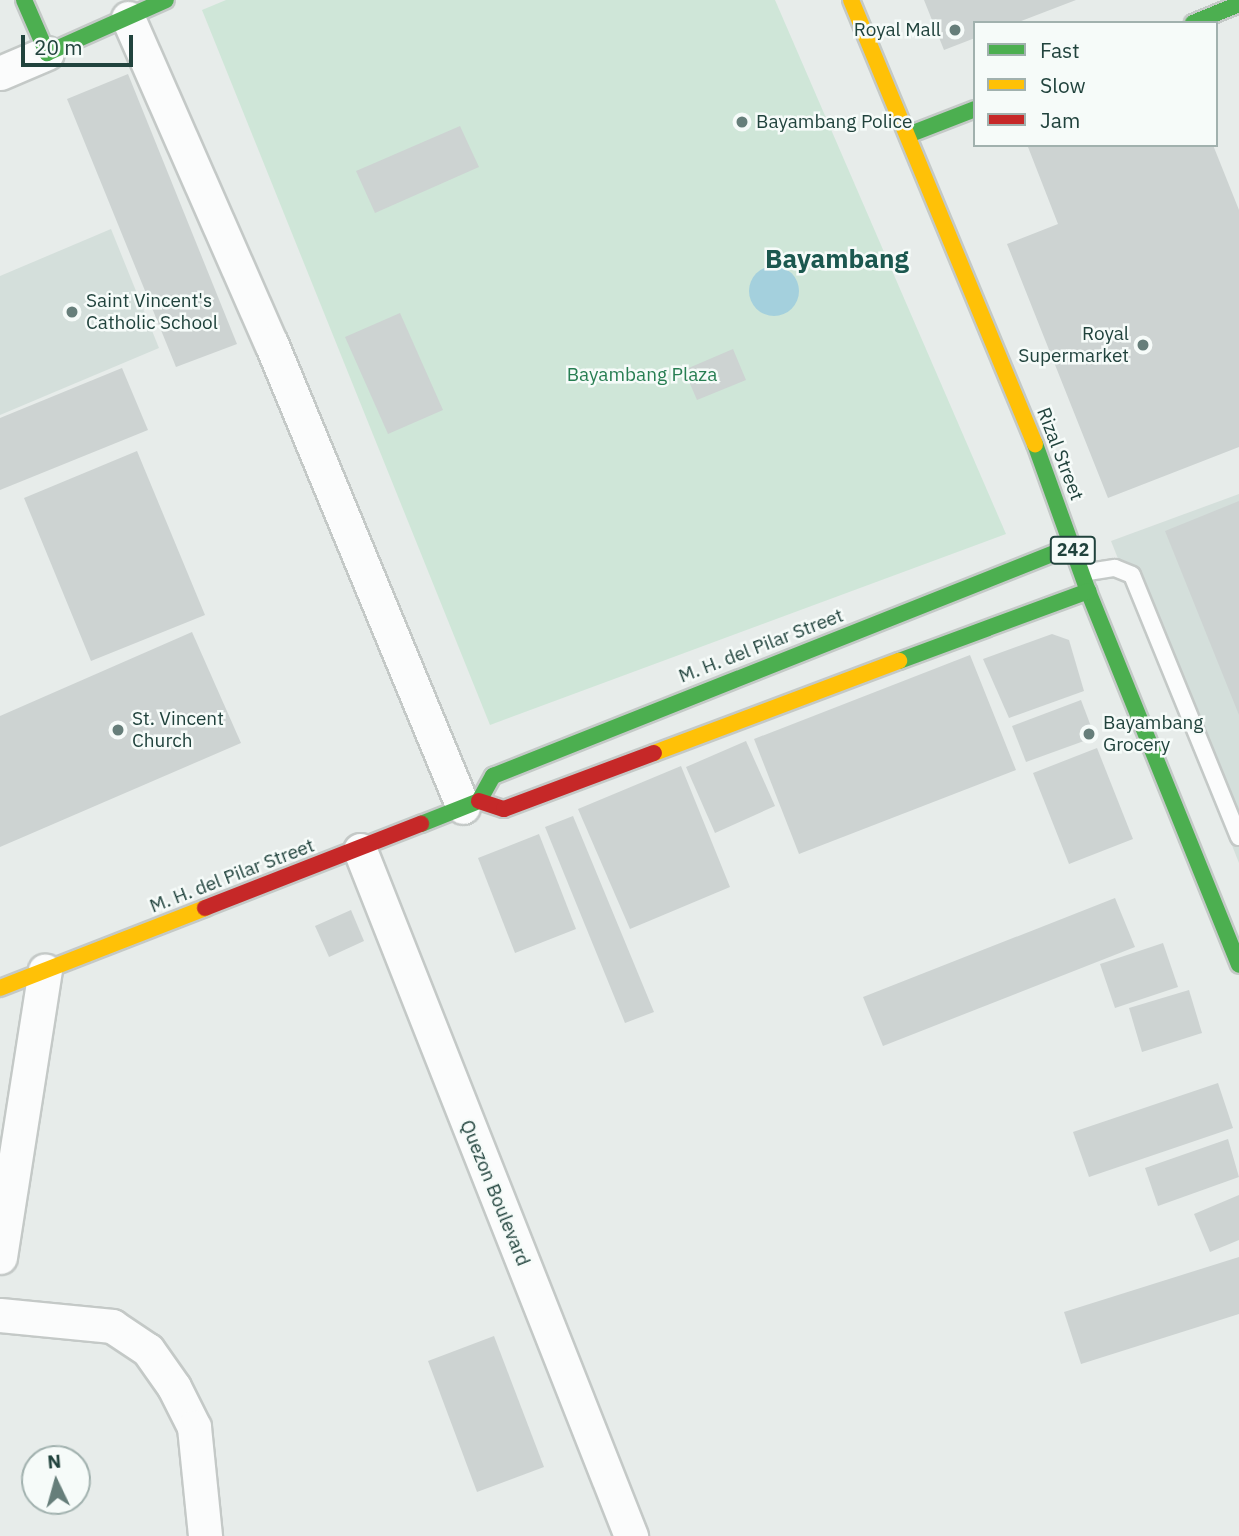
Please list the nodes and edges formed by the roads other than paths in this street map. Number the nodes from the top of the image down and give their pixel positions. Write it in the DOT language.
graph roads {
  1 [pos="24,0"];
  2 [pos="166,0"];
  3 [pos="851,0"];
  4 [pos="1239,4"];
  5 [pos="128,18"];
  6 [pos="1198,21"];
  7 [pos="47,53"];
  8 [pos="0,73"];
  9 [pos="973,110"];
  10 [pos="908,135"];
  11 [pos="1072,546"];
  12 [pos="1082,573"];
  13 [pos="1088,591"];
  14 [pos="471,804"];
  15 [pos="1239,837"];
  16 [pos="359,850"];
  17 [pos="1239,911"];
  18 [pos="1225,929"];
  19 [pos="1239,965"];
  20 [pos="45,971"];
  21 [pos="0,988"];
  22 [pos="0,1257"];
  23 [pos="0,1315"];
  24 [pos="205,1536"];
  25 [pos="631,1536"];
  1 -- 7 [label="street"];
  2 -- 5 [label="street"];
  3 -- 10 [label="street, Rizal Street / 242"];
  4 -- 6 [label="street"];
  5 -- 7 [label="street"];
  5 -- 14 [label="street"];
  7 -- 8 [label="street"];
  9 -- 10 [label="street"];
  10 -- 11 [label="street, Rizal Street / 242"];
  11 -- 12 [label="street, Rizal Street / 242"];
  11 -- 14 [label="street, M. H. del Pilar Street"];
  12 -- 13 [label="street, Rizal Street / 242"];
  12 -- 15 [label="lane"];
  13 -- 14 [label="street"];
  13 -- 18 [label="street, Rizal Street / 242"];
  14 -- 16 [label="street, M. H. del Pilar Street"];
  16 -- 20 [label="street, M. H. del Pilar Street"];
  16 -- 25 [label="street, Quezon Boulevard"];
  17 -- 18 [label="lane"];
  18 -- 19 [label="street, Rizal Street / 242"];
  20 -- 21 [label="street, M. H. del Pilar Street"];
  20 -- 22 [label="street"];
  23 -- 24 [label="street"];
}
